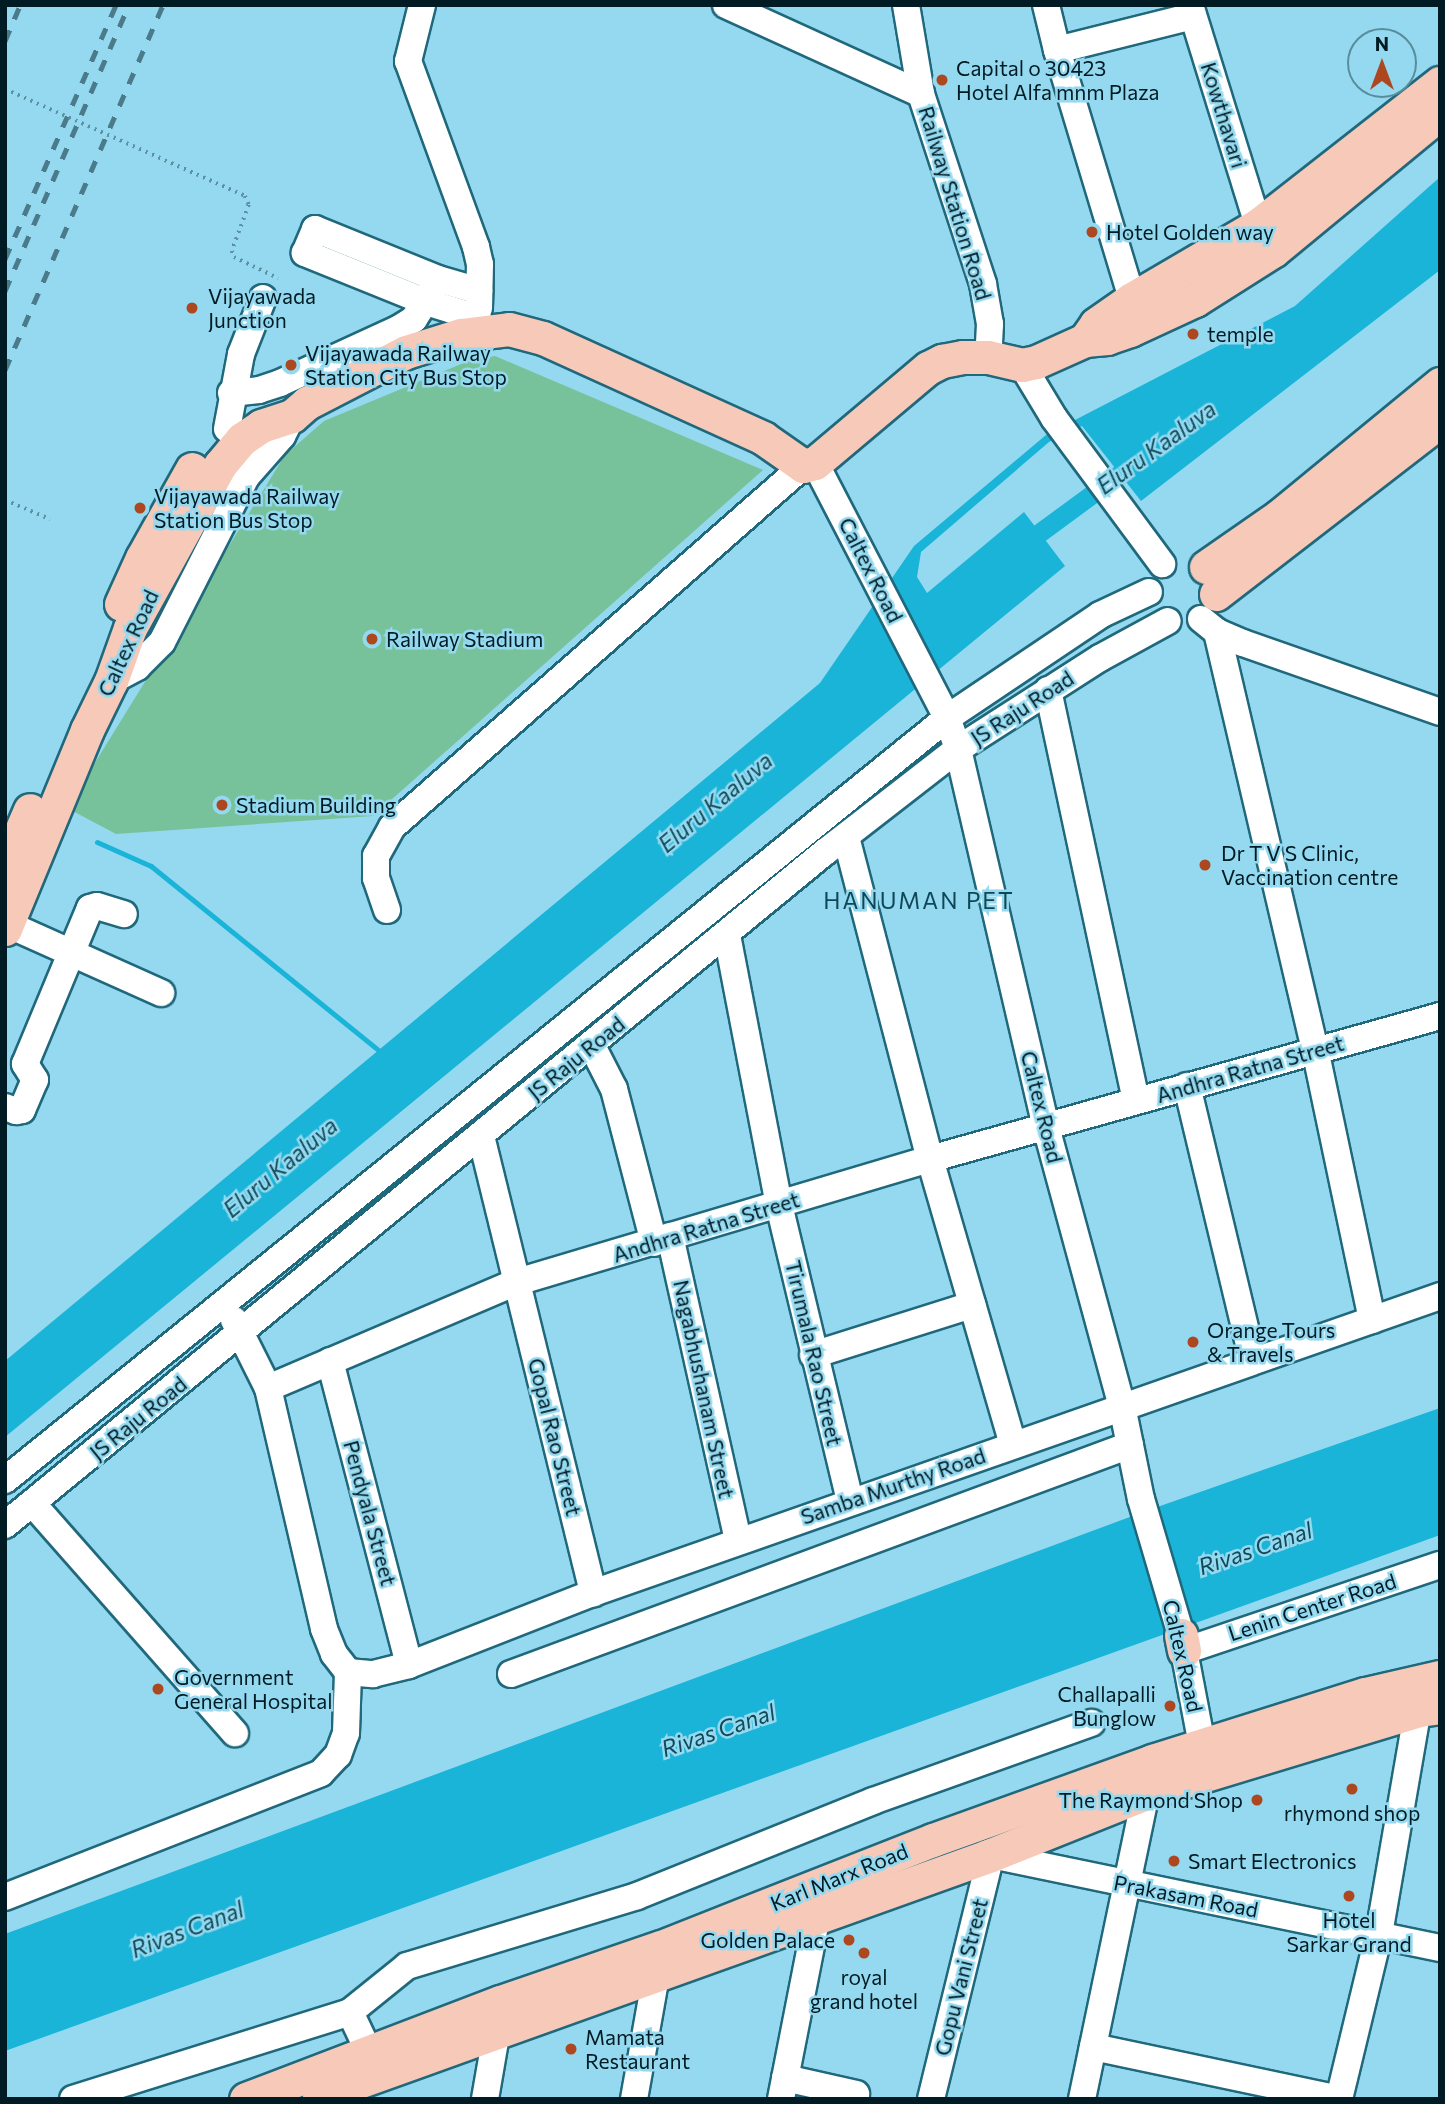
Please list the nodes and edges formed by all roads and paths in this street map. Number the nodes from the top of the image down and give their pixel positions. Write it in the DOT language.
graph roads {
  1 [pos="422,5"];
  2 [pos="726,5"];
  3 [pos="906,5"];
  4 [pos="1046,5"];
  5 [pos="1192,11"];
  6 [pos="1057,50"];
  7 [pos="1440,83"];
  8 [pos="5,89"];
  9 [pos="921,94"];
  10 [pos="1440,113"];
  11 [pos="1258,225"];
  12 [pos="271,288"];
  13 [pos="432,290"];
  14 [pos="479,291"];
  15 [pos="1132,299"];
  16 [pos="478,325"];
  17 [pos="1085,340"];
  18 [pos="988,358"];
  19 [pos="1022,365"];
  20 [pos="1440,384"];
  21 [pos="231,393"];
  22 [pos="299,409"];
  23 [pos="1440,421"];
  24 [pos="227,429"];
  25 [pos="801,460"];
  26 [pos="5,500"];
  27 [pos="50,519"];
  28 [pos="1163,564"];
  29 [pos="1149,592"];
  30 [pos="1210,603"];
  31 [pos="1168,621"];
  32 [pos="1048,690"];
  33 [pos="1440,712"];
  34 [pos="947,718"];
  35 [pos="958,749"];
  36 [pos="846,836"];
  37 [pos="5,868"];
  38 [pos="387,910"];
  39 [pos="124,914"];
  40 [pos="6,926"];
  41 [pos="727,935"];
  42 [pos="70,952"];
  43 [pos="161,993"];
  44 [pos="1438,1012"];
  45 [pos="592,1046"];
  46 [pos="1315,1049"];
  47 [pos="1187,1086"];
  48 [pos="1136,1101"];
  49 [pos="5,1107"];
  50 [pos="1046,1127"];
  51 [pos="481,1136"];
  52 [pos="930,1159"];
  53 [pos="779,1205"];
  54 [pos="662,1240"];
  55 [pos="517,1282"];
  56 [pos="1440,1296"];
  57 [pos="224,1303"];
  58 [pos="972,1305"];
  59 [pos="1371,1320"];
  60 [pos="242,1333"];
  61 [pos="813,1355"];
  62 [pos="1253,1360"];
  63 [pos="330,1361"];
  64 [pos="268,1388"];
  65 [pos="1122,1406"];
  66 [pos="1013,1444"];
  67 [pos="1130,1445"];
  68 [pos="5,1480"];
  69 [pos="850,1502"];
  70 [pos="32,1503"];
  71 [pos="5,1525"];
  72 [pos="738,1541"];
  73 [pos="1440,1565"];
  74 [pos="593,1592"];
  75 [pos="1182,1643"];
  76 [pos="409,1665"];
  77 [pos="348,1672"];
  78 [pos="511,1674"];
  79 [pos="1430,1693"];
  80 [pos="1091,1723"];
  81 [pos="235,1732"];
  82 [pos="1206,1760"];
  83 [pos="1146,1793"];
  84 [pos="933,1840"];
  85 [pos="991,1855"];
  86 [pos="824,1884"];
  87 [pos="1127,1885"];
  88 [pos="5,1897"];
  89 [pos="817,1917"];
  90 [pos="1379,1934"];
  91 [pos="1440,1948"];
  92 [pos="659,1960"];
  93 [pos="350,2012"];
  94 [pos="499,2017"];
  95 [pos="1093,2048"];
  96 [pos="369,2052"];
  97 [pos="783,2089"];
  98 [pos="821,2093"];
  99 [pos="856,2094"];
  100 [pos="298,2095"];
  101 [pos="74,2099"];
  102 [pos="246,2099"];
  103 [pos="485,2099"];
  104 [pos="634,2099"];
  105 [pos="931,2099"];
  106 [pos="1082,2099"];
  107 [pos="1339,2099"];
  1 -- 14 [label="street"];
  2 -- 9 [label="street, Railway Station Road"];
  3 -- 9 [label="street"];
  4 -- 6 [label="street"];
  5 -- 6 [label="street"];
  5 -- 11 [label="street, Kowthavari"];
  6 -- 15 [label="street"];
  7 -- 11 [label="main road"];
  8 -- 12 [label="path, bridge"];
  9 -- 18 [label="street, Railway Station Road"];
  10 -- 17 [label="main road"];
  11 -- 15 [label="main road"];
  12 -- 21 [label="street"];
  13 -- 14 [label="street"];
  13 -- 16 [label="street"];
  13 -- 21 [label="street"];
  14 -- 16 [label="street"];
  15 -- 17 [label="main road"];
  16 -- 22 [label="main road, Caltex Road"];
  16 -- 25 [label="main road, Caltex Road"];
  17 -- 19 [label="main road"];
  18 -- 19 [label="main road"];
  18 -- 25 [label="main road"];
  19 -- 28 [label="street"];
  20 -- 30 [label="main road"];
  21 -- 24 [label="street"];
  22 -- 24 [label="main road, Caltex Road"];
  22 -- 40 [label="main road, Caltex Road"];
  23 -- 30 [label="main road"];
  24 -- 37 [label="main road, Caltex Road"];
  25 -- 34 [label="street, Caltex Road"];
  25 -- 38 [label="street"];
  26 -- 27 [label="path"];
  28 -- 29 [label="street"];
  28 -- 30 [label="street"];
  29 -- 31 [label="street"];
  29 -- 34 [label="street, JS Raju Road"];
  30 -- 31 [label="street"];
  30 -- 33 [label="street"];
  30 -- 46 [label="street"];
  31 -- 32 [label="street, JS Raju Road"];
  32 -- 35 [label="street, JS Raju Road"];
  32 -- 48 [label="street"];
  34 -- 35 [label="street, Caltex Road"];
  34 -- 57 [label="street, JS Raju Road"];
  35 -- 36 [label="street, JS Raju Road"];
  35 -- 50 [label="street, Caltex Road"];
  36 -- 41 [label="street, JS Raju Road"];
  36 -- 52 [label="street"];
  39 -- 42 [label="street"];
  40 -- 42 [label="street"];
  41 -- 45 [label="street, JS Raju Road"];
  41 -- 53 [label="street, Tirumala Rao Street"];
  42 -- 43 [label="street"];
  42 -- 49 [label="street"];
  44 -- 46 [label="street, Andhra Ratna Street"];
  45 -- 51 [label="street, JS Raju Road"];
  45 -- 54 [label="street, Nagabhushanam Street"];
  46 -- 47 [label="street, Andhra Ratna Street"];
  46 -- 59 [label="street"];
  47 -- 48 [label="street, Andhra Ratna Street"];
  47 -- 62 [label="street"];
  48 -- 50 [label="street, Andhra Ratna Street"];
  50 -- 52 [label="street, Andhra Ratna Street"];
  50 -- 65 [label="street, Caltex Road"];
  51 -- 55 [label="street, Gopal Rao Street"];
  51 -- 60 [label="street, JS Raju Road"];
  52 -- 53 [label="street, Andhra Ratna Street"];
  52 -- 58 [label="street"];
  53 -- 54 [label="street, Andhra Ratna Street"];
  53 -- 61 [label="street, Tirumala Rao Street"];
  54 -- 55 [label="street, Andhra Ratna Street"];
  54 -- 72 [label="street, Nagabhushanam Street"];
  55 -- 63 [label="street, Andhra Ratna Street"];
  55 -- 74 [label="street, Gopal Rao Street"];
  56 -- 59 [label="street, Samba Murthy Road"];
  57 -- 60 [label="street"];
  57 -- 68 [label="street, JS Raju Road"];
  58 -- 61 [label="street"];
  58 -- 66 [label="street"];
  59 -- 62 [label="street, Samba Murthy Road"];
  60 -- 64 [label="street"];
  60 -- 70 [label="street, JS Raju Road"];
  61 -- 69 [label="street, Tirumala Rao Street"];
  62 -- 65 [label="street, Samba Murthy Road"];
  63 -- 64 [label="street, Andhra Ratna Street"];
  63 -- 76 [label="street, Pendyala Street"];
  64 -- 77 [label="street"];
  65 -- 66 [label="street, Samba Murthy Road"];
  65 -- 67 [label="street, Caltex Road"];
  66 -- 69 [label="street, Samba Murthy Road"];
  67 -- 75 [label="street, Caltex Road"];
  67 -- 78 [label="street"];
  69 -- 72 [label="street, Samba Murthy Road"];
  70 -- 71 [label="street, JS Raju Road"];
  70 -- 81 [label="street"];
  72 -- 74 [label="street, Samba Murthy Road"];
  73 -- 75 [label="street, Lenin Center Road"];
  74 -- 76 [label="street, Samba Murthy Road"];
  75 -- 82 [label="street, Caltex Road"];
  76 -- 77 [label="street, Samba Murthy Road"];
  77 -- 88 [label="street"];
  79 -- 82 [label="main road, Karl Marx Road"];
  79 -- 90 [label="street"];
  80 -- 93 [label="street"];
  82 -- 83 [label="main road, Karl Marx Road"];
  82 -- 84 [label="main road, Karl Marx Road"];
  83 -- 85 [label="main road, Karl Marx Road"];
  83 -- 87 [label="street"];
  84 -- 85 [label="street, Prakasam Road"];
  84 -- 86 [label="main road, Karl Marx Road"];
  85 -- 87 [label="street, Prakasam Road"];
  85 -- 89 [label="main road, Karl Marx Road"];
  85 -- 105 [label="street, Gopu Vani Street"];
  86 -- 89 [label="street"];
  86 -- 92 [label="main road, Karl Marx Road"];
  87 -- 90 [label="street, Prakasam Road"];
  87 -- 95 [label="street"];
  89 -- 92 [label="main road, Karl Marx Road"];
  89 -- 97 [label="street"];
  90 -- 91 [label="street, Prakasam Road"];
  90 -- 107 [label="street"];
  92 -- 94 [label="main road, Karl Marx Road"];
  92 -- 104 [label="street"];
  93 -- 96 [label="street"];
  93 -- 101 [label="street"];
  94 -- 96 [label="main road, Karl Marx Road"];
  94 -- 100 [label="main road, Karl Marx Road"];
  94 -- 103 [label="street"];
  95 -- 106 [label="street"];
  95 -- 107 [label="street"];
  96 -- 100 [label="main road, Karl Marx Road"];
  97 -- 98 [label="street"];
  98 -- 99 [label="street"];
  100 -- 102 [label="main road, Karl Marx Road"];
}
